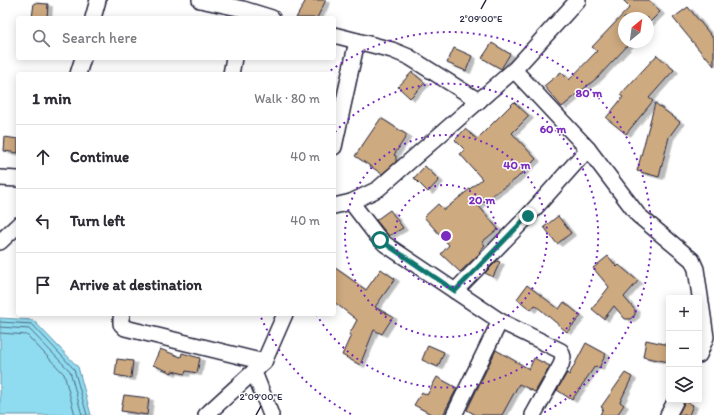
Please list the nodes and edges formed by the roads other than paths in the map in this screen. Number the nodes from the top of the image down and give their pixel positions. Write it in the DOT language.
graph roads {
  1 [pos="98,0"];
  2 [pos="200,0"];
  3 [pos="578,0"];
  4 [pos="245,9"];
  5 [pos="94,16"];
  6 [pos="266,16"];
  7 [pos="336,36"];
  8 [pos="357,41"];
  9 [pos="82,60"];
  10 [pos="234,60"];
  11 [pos="514,70"];
  12 [pos="78,72"];
  13 [pos="231,72"];
  14 [pos="479,101"];
  15 [pos="336,138"];
  16 [pos="588,149"];
  17 [pos="0,178"];
  18 [pos="16,179"];
  19 [pos="351,202"];
  20 [pos="336,206"];
  21 [pos="16,227"];
  22 [pos="0,242"];
  23 [pos="455,291"];
  24 [pos="122,316"];
  25 [pos="284,316"];
  26 [pos="500,321"];
  27 [pos="710,340"];
  28 [pos="702,351"];
  29 [pos="259,367"];
  30 [pos="674,403"];
  31 [pos="206,415"];
  32 [pos="271,415"];
  33 [pos="454,415"];
  34 [pos="533,415"];
  35 [pos="668,415"];
  1 -- 5 [label="street"];
  2 -- 4 [label="street"];
  3 -- 11 [label="street"];
  4 -- 6 [label="street"];
  7 -- 8 [label="street"];
  8 -- 14 [label="street"];
  8 -- 15 [label="street"];
  9 -- 12 [label="street"];
  10 -- 13 [label="street"];
  11 -- 14 [label="street"];
  11 -- 16 [label="street"];
  14 -- 19 [label="street"];
  16 -- 23 [label="street"];
  16 -- 27 [label="street"];
  17 -- 18 [label="street"];
  19 -- 20 [label="street"];
  19 -- 23 [label="street"];
  21 -- 22 [label="street"];
  23 -- 26 [label="street"];
  24 -- 29 [label="street"];
  25 -- 29 [label="street"];
  26 -- 33 [label="street"];
  26 -- 34 [label="street"];
  27 -- 28 [label="street"];
  29 -- 31 [label="street"];
  29 -- 32 [label="street"];
  30 -- 35 [label="street"];
}
